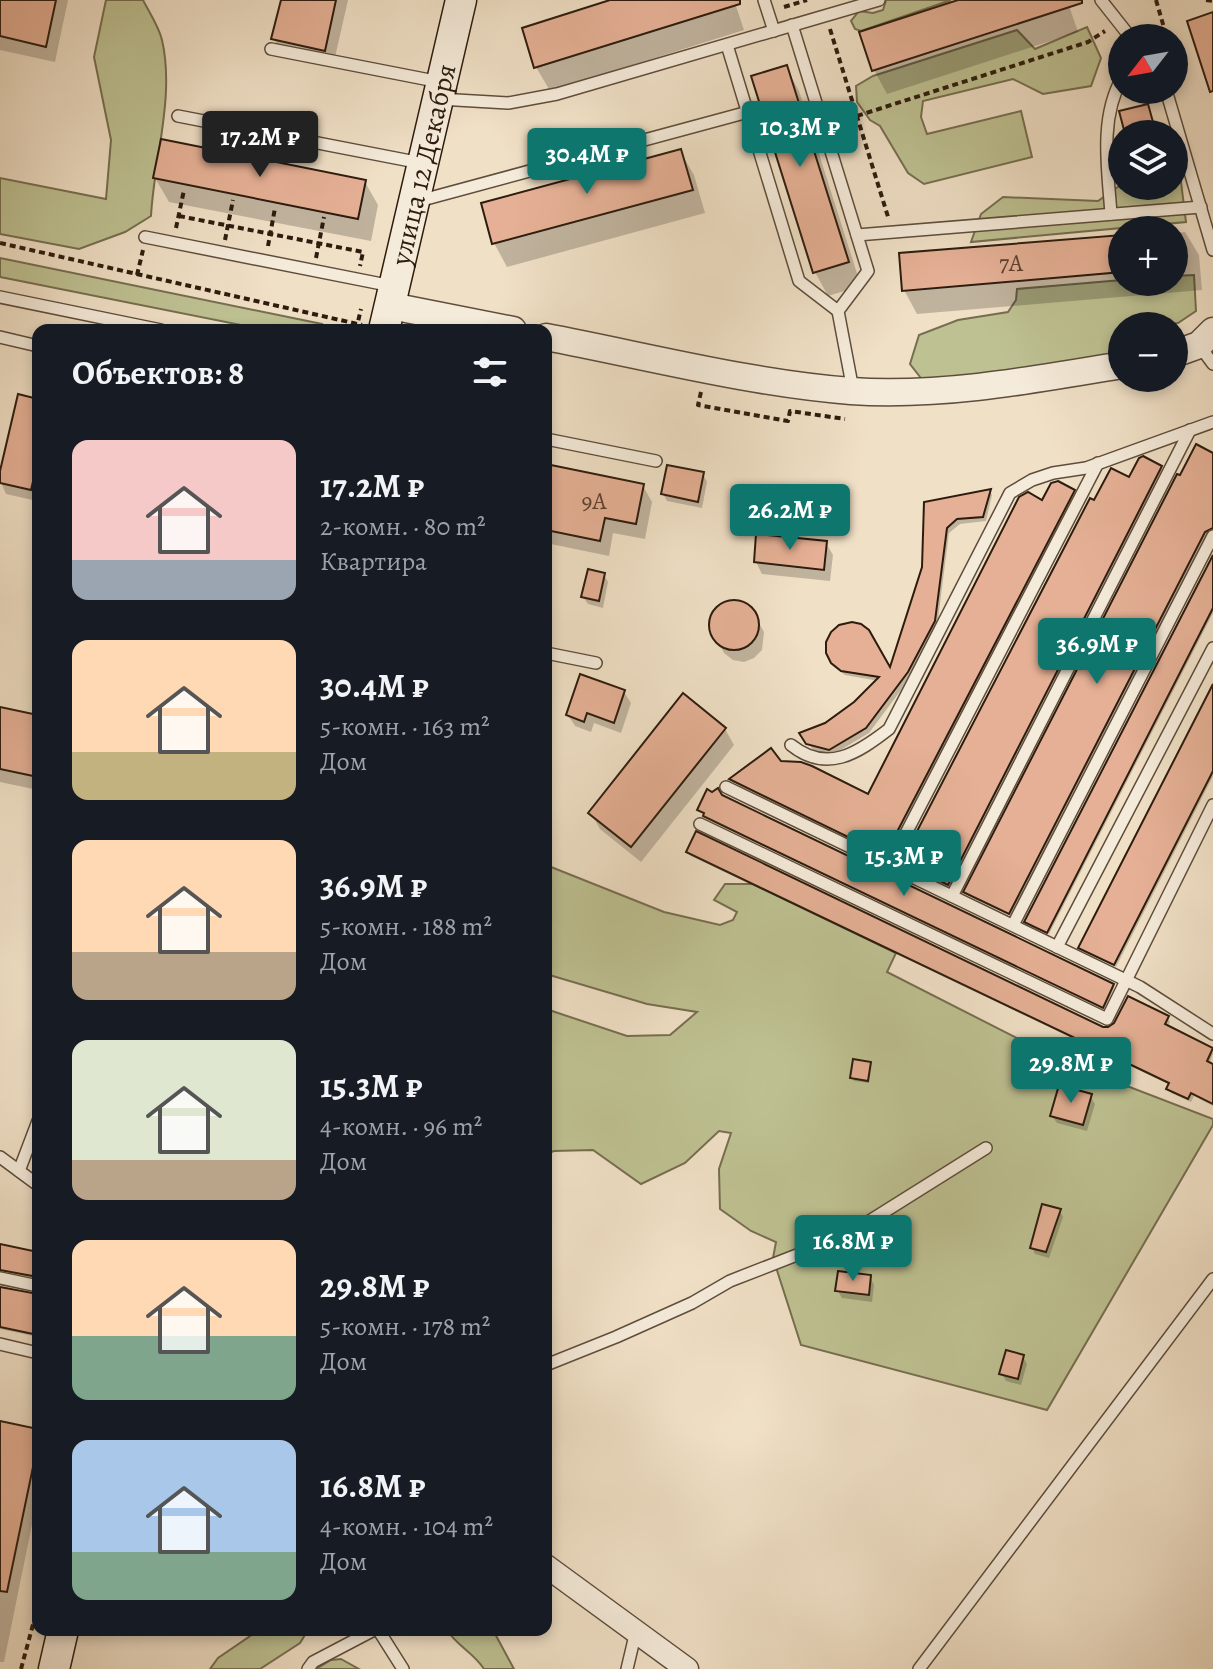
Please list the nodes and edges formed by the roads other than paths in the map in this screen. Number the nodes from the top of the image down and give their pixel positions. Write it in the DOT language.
graph roads {
  1 [pos="461,0"];
  2 [pos="764,0"];
  3 [pos="879,0"];
  4 [pos="1101,0"];
  5 [pos="1119,24"];
  6 [pos="792,25"];
  7 [pos="774,31"];
  8 [pos="727,45"];
  9 [pos="271,49"];
  10 [pos="440,91"];
  11 [pos="1112,104"];
  12 [pos="1170,104"];
  13 [pos="748,112"];
  14 [pos="178,116"];
  15 [pos="422,164"];
  16 [pos="415,202"];
  17 [pos="1201,207"];
  18 [pos="1111,214"];
  19 [pos="857,235"];
  20 [pos="145,237"];
  21 [pos="1213,250"];
  22 [pos="0,297"];
  23 [pos="390,307"];
  24 [pos="838,311"];
  25 [pos="132,324"];
  26 [pos="481,324"];
  27 [pos="0,337"];
  28 [pos="552,338"];
  29 [pos="32,345"];
  30 [pos="1108,367"];
  31 [pos="853,391"];
  32 [pos="1213,422"];
  33 [pos="1190,430"];
  34 [pos="552,440"];
  35 [pos="656,461"];
  36 [pos="1098,463"];
  37 [pos="1213,536"];
  38 [pos="1213,648"];
  39 [pos="552,654"];
  40 [pos="596,663"];
  41 [pos="791,745"];
  42 [pos="726,787"];
  43 [pos="1213,805"];
  44 [pos="700,824"];
  45 [pos="889,866"];
  46 [pos="952,896"];
  47 [pos="1013,925"];
  48 [pos="1057,947"];
  49 [pos="1125,980"];
  50 [pos="1213,1034"];
  51 [pos="32,1137"];
  52 [pos="986,1148"];
  53 [pos="0,1157"];
  54 [pos="19,1171"];
  55 [pos="32,1181"];
  56 [pos="0,1278"];
  57 [pos="1213,1279"];
  58 [pos="32,1285"];
  59 [pos="0,1344"];
  60 [pos="32,1352"];
  61 [pos="552,1363"];
  62 [pos="552,1570"];
  63 [pos="636,1631"];
  64 [pos="62,1636"];
  65 [pos="363,1636"];
  66 [pos="382,1636"];
  67 [pos="54,1669"];
  68 [pos="308,1669"];
  69 [pos="403,1669"];
  70 [pos="627,1669"];
  71 [pos="687,1669"];
  72 [pos="919,1669"];
  1 -- 10 [label="main road, улица 12 Декабря"];
  2 -- 7 [label="lane"];
  3 -- 6 [label="lane"];
  4 -- 5 [label="lane"];
  6 -- 7 [label="lane"];
  6 -- 19 [label="lane"];
  7 -- 8 [label="lane"];
  8 -- 10 [label="lane"];
  8 -- 13 [label="lane"];
  9 -- 10 [label="lane"];
  10 -- 15 [label="main road, улица 12 Декабря"];
  11 -- 18 [label="lane"];
  12 -- 17 [label="lane"];
  13 -- 16 [label="lane"];
  13 -- 24 [label="lane"];
  14 -- 15 [label="lane"];
  15 -- 16 [label="main road, улица 12 Декабря"];
  16 -- 23 [label="main road, улица 12 Декабря"];
  17 -- 18 [label="lane"];
  17 -- 21 [label="lane"];
  18 -- 19 [label="lane"];
  19 -- 24 [label="lane"];
  20 -- 23 [label="lane"];
  22 -- 25 [label="lane"];
  23 -- 26 [label="street"];
  24 -- 31 [label="lane"];
  27 -- 29 [label="lane"];
  28 -- 31 [label="street"];
  30 -- 31 [label="street"];
  32 -- 33 [label="lane"];
  33 -- 36 [label="lane"];
  33 -- 46 [label="lane"];
  34 -- 35 [label="lane"];
  36 -- 41 [label="lane"];
  36 -- 45 [label="lane"];
  37 -- 47 [label="lane"];
  38 -- 48 [label="lane"];
  39 -- 40 [label="lane"];
  42 -- 45 [label="lane"];
  43 -- 49 [label="lane"];
  44 -- 49 [label="lane"];
  45 -- 46 [label="lane"];
  46 -- 47 [label="lane"];
  47 -- 48 [label="lane"];
  48 -- 49 [label="lane"];
  49 -- 50 [label="lane"];
  51 -- 54 [label="lane"];
  52 -- 61 [label="lane"];
  53 -- 54 [label="lane"];
  54 -- 55 [label="lane"];
  56 -- 58 [label="lane"];
  57 -- 72 [label="lane"];
  59 -- 60 [label="lane"];
  62 -- 63 [label="street"];
  63 -- 70 [label="lane"];
  63 -- 71 [label="street"];
  64 -- 67 [label="main road"];
  65 -- 68 [label="lane"];
  66 -- 69 [label="lane"];
}
